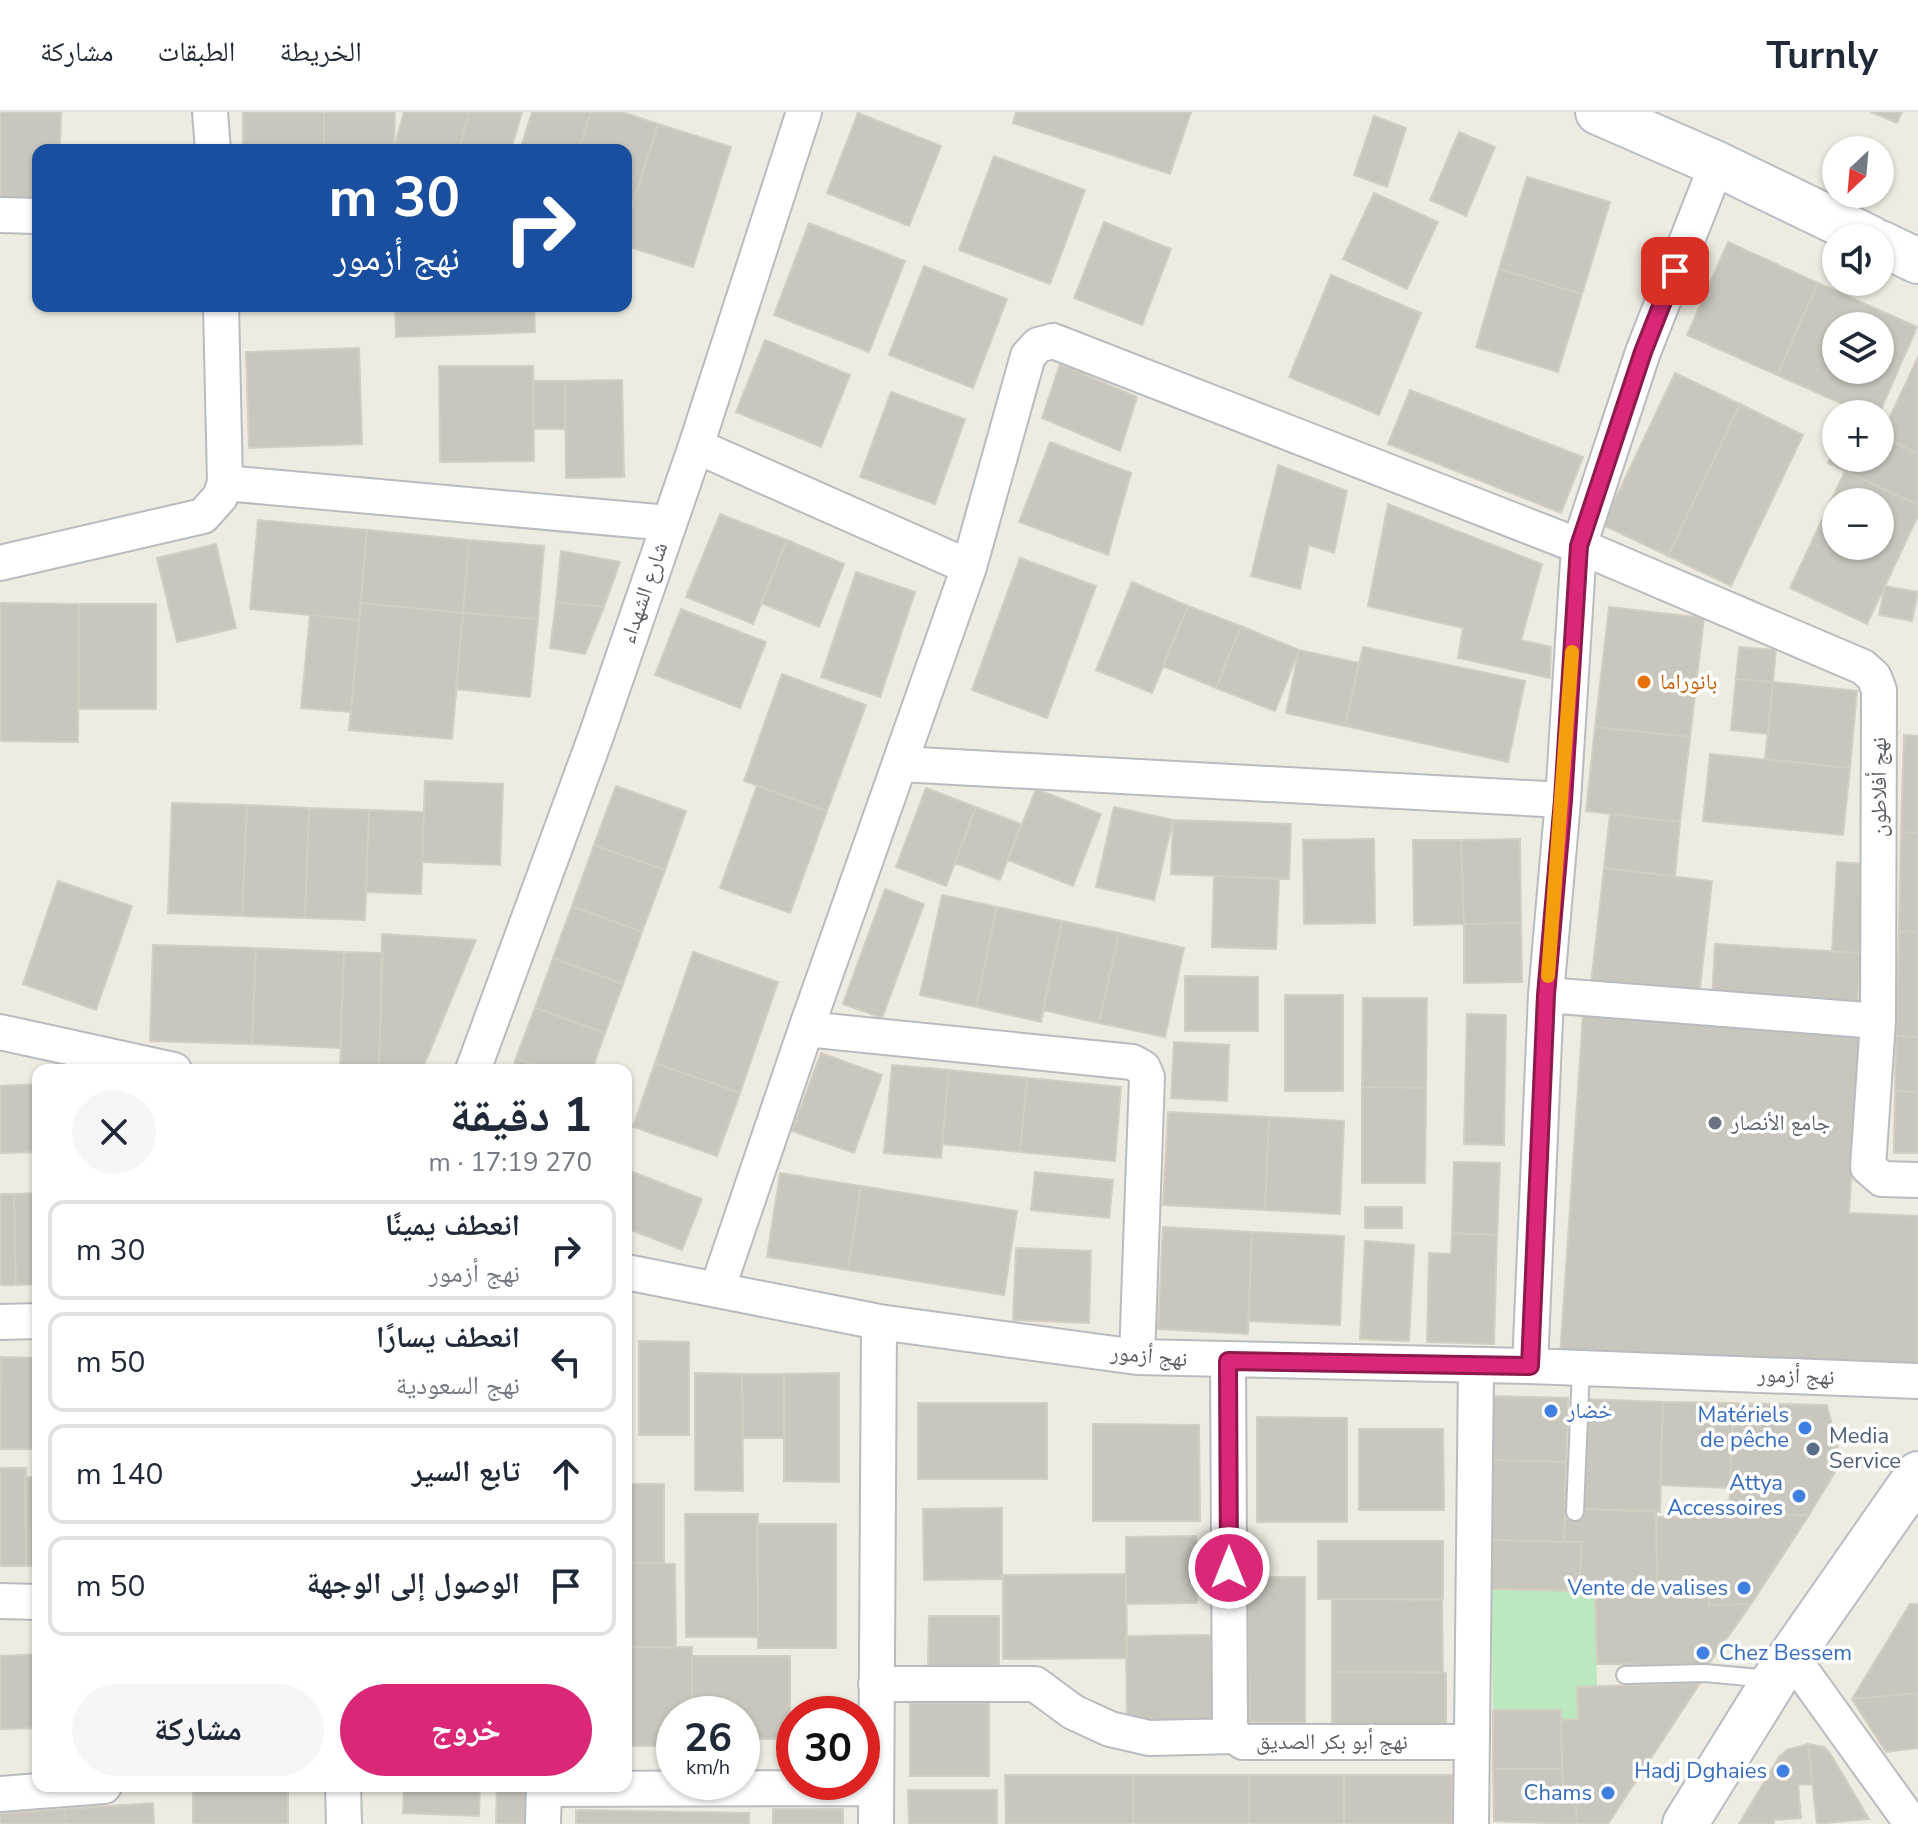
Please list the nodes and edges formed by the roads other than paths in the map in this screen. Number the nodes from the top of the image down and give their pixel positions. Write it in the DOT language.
graph roads {
  1 [pos="210,112"];
  2 [pos="804,112"];
  3 [pos="1598,112"];
  4 [pos="213,144"];
  5 [pos="1717,164"];
  6 [pos="0,215"];
  7 [pos="32,216"];
  8 [pos="1841,224"];
  9 [pos="1894,250"];
  10 [pos="1918,261"];
  11 [pos="221,312"];
  12 [pos="696,446"];
  13 [pos="225,483"];
  14 [pos="668,523"];
  15 [pos="1579,546"];
  16 [pos="0,563"];
  17 [pos="969,567"];
  18 [pos="900,764"];
  19 [pos="1563,800"];
  20 [pos="1546,995"];
  21 [pos="1878,1021"];
  22 [pos="806,1029"];
  23 [pos="0,1032"];
  24 [pos="144,1064"];
  25 [pos="475,1064"];
  26 [pos="1918,1180"];
  27 [pos="632,1273"];
  28 [pos="717,1290"];
  29 [pos="32,1321"];
  30 [pos="0,1322"];
  31 [pos="879,1322"];
  32 [pos="1137,1357"];
  33 [pos="1228,1361"];
  34 [pos="1476,1366"];
  35 [pos="1530,1366"];
  36 [pos="1581,1368"];
  37 [pos="1918,1381"];
  38 [pos="1914,1485"];
  39 [pos="1575,1512"];
  40 [pos="0,1601"];
  41 [pos="32,1602"];
  42 [pos="1783,1667"];
  43 [pos="1625,1675"];
  44 [pos="876,1684"];
  45 [pos="876,1696"];
  46 [pos="1235,1736"];
  47 [pos="1472,1742"];
  48 [pos="632,1787"];
  49 [pos="776,1788"];
  50 [pos="32,1792"];
  51 [pos="343,1792"];
  52 [pos="544,1792"];
  53 [pos="0,1794"];
  54 [pos="875,1800"];
  55 [pos="344,1824"];
  56 [pos="543,1824"];
  57 [pos="876,1824"];
  58 [pos="1471,1824"];
  59 [pos="1685,1824"];
  60 [pos="1912,1824"];
  1 -- 4 [label="street"];
  2 -- 12 [label="street, شارع الشهداء"];
  3 -- 5 [label="main road"];
  5 -- 8 [label="main road"];
  5 -- 15 [label="street"];
  6 -- 7 [label="street"];
  9 -- 10 [label="main road"];
  11 -- 13 [label="street"];
  12 -- 14 [label="street, شارع الشهداء"];
  12 -- 17 [label="street"];
  13 -- 14 [label="street"];
  13 -- 16 [label="street"];
  14 -- 25 [label="street, شارع الشهداء"];
  15 -- 17 [label="street"];
  15 -- 19 [label="street"];
  15 -- 21 [label="street, نهج أفلاطون"];
  17 -- 18 [label="street"];
  18 -- 19 [label="street"];
  18 -- 22 [label="street"];
  19 -- 20 [label="street"];
  20 -- 21 [label="street"];
  20 -- 35 [label="street"];
  21 -- 26 [label="street, نهج أفلاطون"];
  22 -- 28 [label="street"];
  22 -- 32 [label="street"];
  23 -- 24 [label="street"];
  27 -- 28 [label="street, نهج أزمور"];
  28 -- 31 [label="street, نهج أزمور"];
  29 -- 30 [label="street"];
  31 -- 32 [label="street, نهج أزمور"];
  31 -- 44 [label="street"];
  32 -- 33 [label="street, نهج أزمور"];
  33 -- 34 [label="street, نهج أزمور"];
  33 -- 46 [label="street, نهج أبو بكر الصديق"];
  34 -- 35 [label="street, نهج أزمور"];
  34 -- 47 [label="street"];
  35 -- 36 [label="street, نهج أزمور"];
  36 -- 37 [label="street, نهج أزمور"];
  36 -- 39 [label="lane"];
  38 -- 42 [label="main road"];
  40 -- 41 [label="street"];
  42 -- 43 [label="lane"];
  42 -- 59 [label="main road"];
  42 -- 60 [label="street"];
  44 -- 45 [label="street"];
  44 -- 46 [label="street"];
  46 -- 47 [label="street, نهج أبو بكر الصديق"];
  47 -- 58 [label="street"];
  48 -- 49 [label="street"];
  50 -- 53 [label="street"];
  51 -- 55 [label="street"];
  52 -- 56 [label="street"];
  54 -- 57 [label="street"];
}
